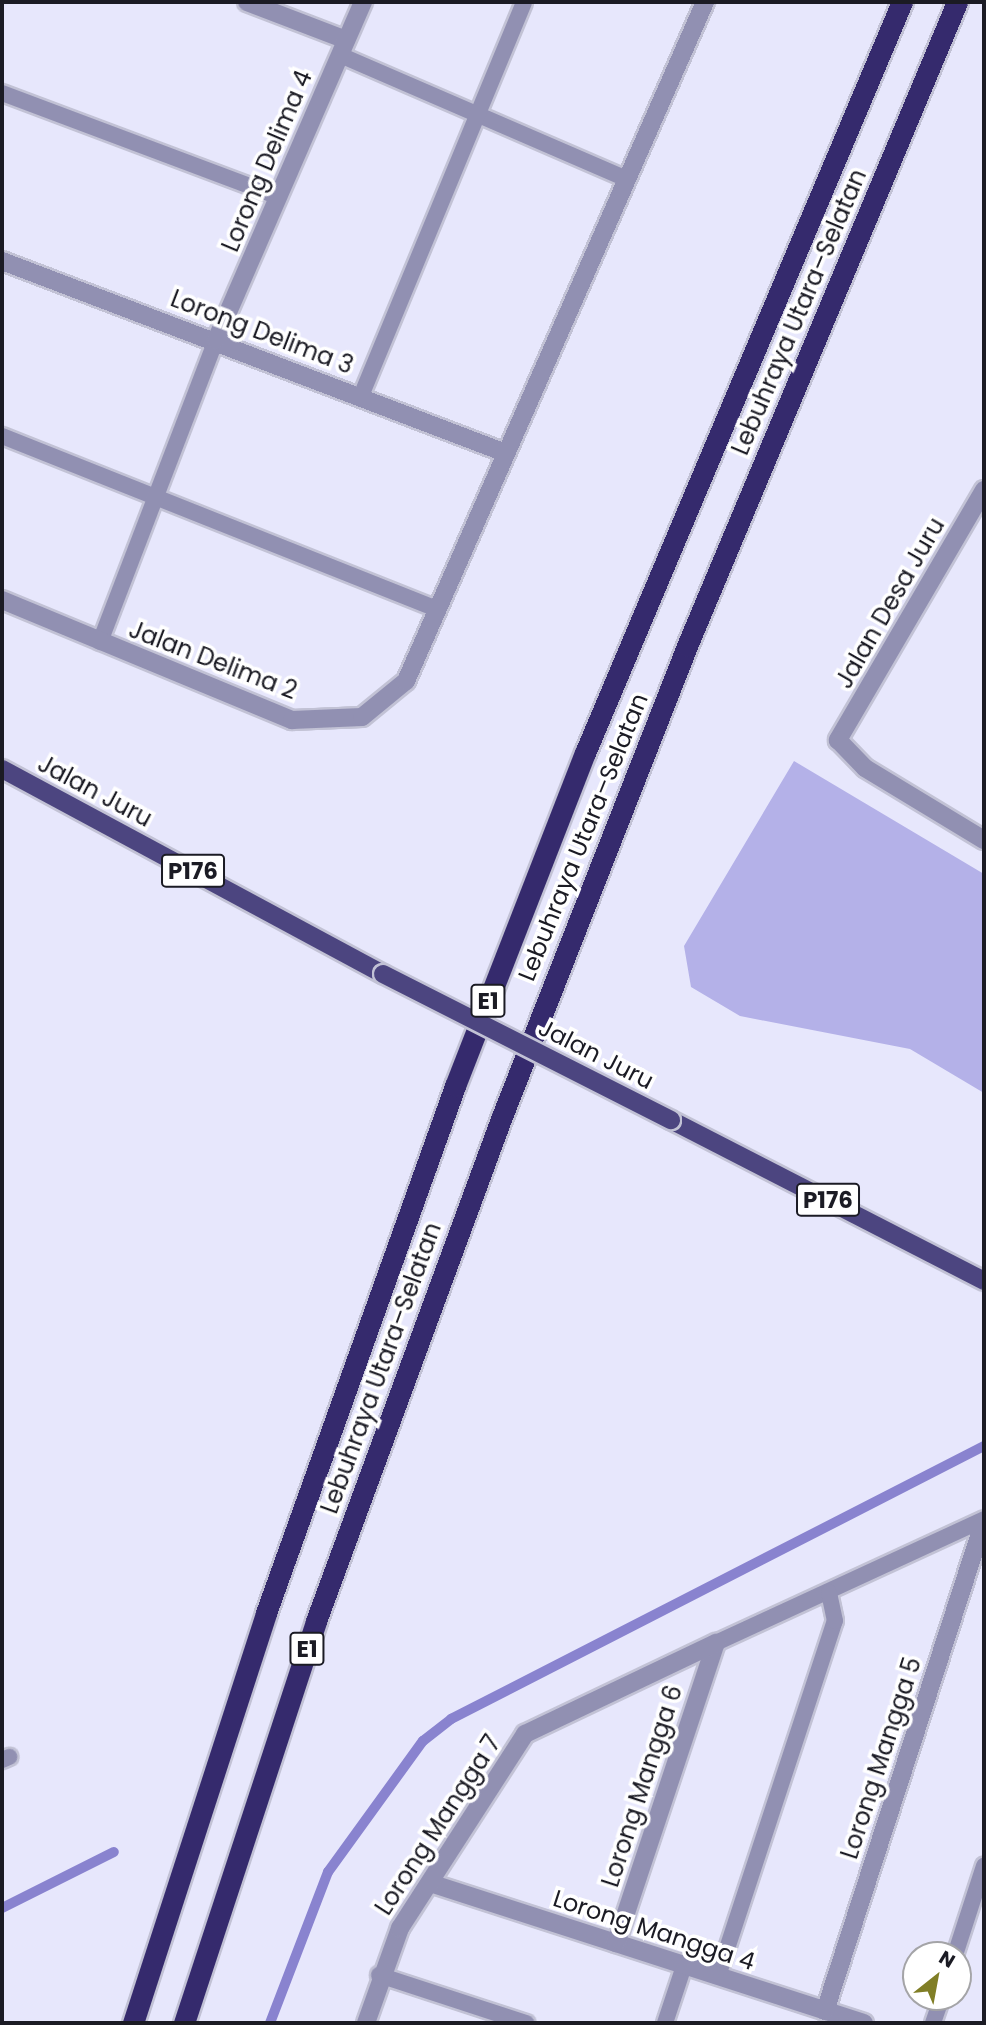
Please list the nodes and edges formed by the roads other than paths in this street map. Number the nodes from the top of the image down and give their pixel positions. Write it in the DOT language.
graph roads {
  1 [pos="247,2"];
  2 [pos="363,2"];
  3 [pos="524,2"];
  4 [pos="705,2"];
  5 [pos="902,2"];
  6 [pos="957,2"];
  7 [pos="343,47"];
  8 [pos="2,93"];
  9 [pos="477,115"];
  10 [pos="626,179"];
  11 [pos="278,197"];
  12 [pos="2,261"];
  13 [pos="216,340"];
  14 [pos="360,397"];
  15 [pos="2,436"];
  16 [pos="503,452"];
  17 [pos="984,490"];
  18 [pos="156,497"];
  19 [pos="979,513"];
  20 [pos="2,600"];
  21 [pos="437,609"];
  22 [pos="100,642"];
  23 [pos="2,769"];
  24 [pos="984,840"];
  25 [pos="984,1281"];
  26 [pos="984,1520"];
  27 [pos="828,1592"];
  28 [pos="716,1643"];
  29 [pos="984,1866"];
  30 [pos="430,1883"];
  31 [pos="960,1941"];
  32 [pos="616,1943"];
  33 [pos="684,1966"];
  34 [pos="379,1975"];
  35 [pos="718,1976"];
  36 [pos="825,2011"];
  37 [pos="133,2023"];
  38 [pos="184,2023"];
  39 [pos="366,2023"];
  40 [pos="526,2023"];
  41 [pos="665,2023"];
  42 [pos="864,2023"];
  1 -- 7 [label="street"];
  2 -- 7 [label="street, Lorong Delima 4"];
  3 -- 9 [label="lane"];
  4 -- 10 [label="street, Jalan Delima 2"];
  5 -- 37 [label="highway, Lebuhraya Utara–Selatan / E1"];
  6 -- 38 [label="highway, Lebuhraya Utara–Selatan / E1"];
  7 -- 9 [label="lane"];
  7 -- 11 [label="street, Lorong Delima 4"];
  8 -- 11 [label="lane"];
  9 -- 10 [label="lane"];
  9 -- 14 [label="lane"];
  10 -- 16 [label="street, Jalan Delima 2"];
  11 -- 13 [label="street, Lorong Delima 4"];
  12 -- 13 [label="street, Lorong Delima 3"];
  13 -- 14 [label="street, Lorong Delima 3"];
  13 -- 18 [label="lane"];
  14 -- 16 [label="street, Lorong Delima 3"];
  15 -- 18 [label="lane"];
  16 -- 21 [label="street, Jalan Delima 2"];
  17 -- 19 [label="street, Jalan Desa Juru"];
  18 -- 21 [label="lane"];
  18 -- 22 [label="lane"];
  19 -- 24 [label="street, Jalan Desa Juru"];
  20 -- 22 [label="street, Jalan Delima 2"];
  21 -- 22 [label="street, Jalan Delima 2"];
  23 -- 25 [label="main road, Jalan Juru / P176, bridge"];
  26 -- 27 [label="lane"];
  26 -- 36 [label="street, Lorong Mangga 5"];
  27 -- 28 [label="lane"];
  27 -- 35 [label="lane"];
  28 -- 30 [label="street, Lorong Mangga 7"];
  28 -- 32 [label="street, Lorong Mangga 6"];
  29 -- 31 [label="lane"];
  30 -- 32 [label="street, Lorong Mangga 4"];
  30 -- 34 [label="street, Lorong Mangga 7"];
  32 -- 33 [label="street, Lorong Mangga 4"];
  33 -- 35 [label="street, Lorong Mangga 4"];
  33 -- 41 [label="lane"];
  34 -- 39 [label="street, Lorong Mangga 7"];
  34 -- 40 [label="lane"];
  35 -- 36 [label="street, Lorong Mangga 4"];
  36 -- 42 [label="street, Lorong Mangga 4"];
}
